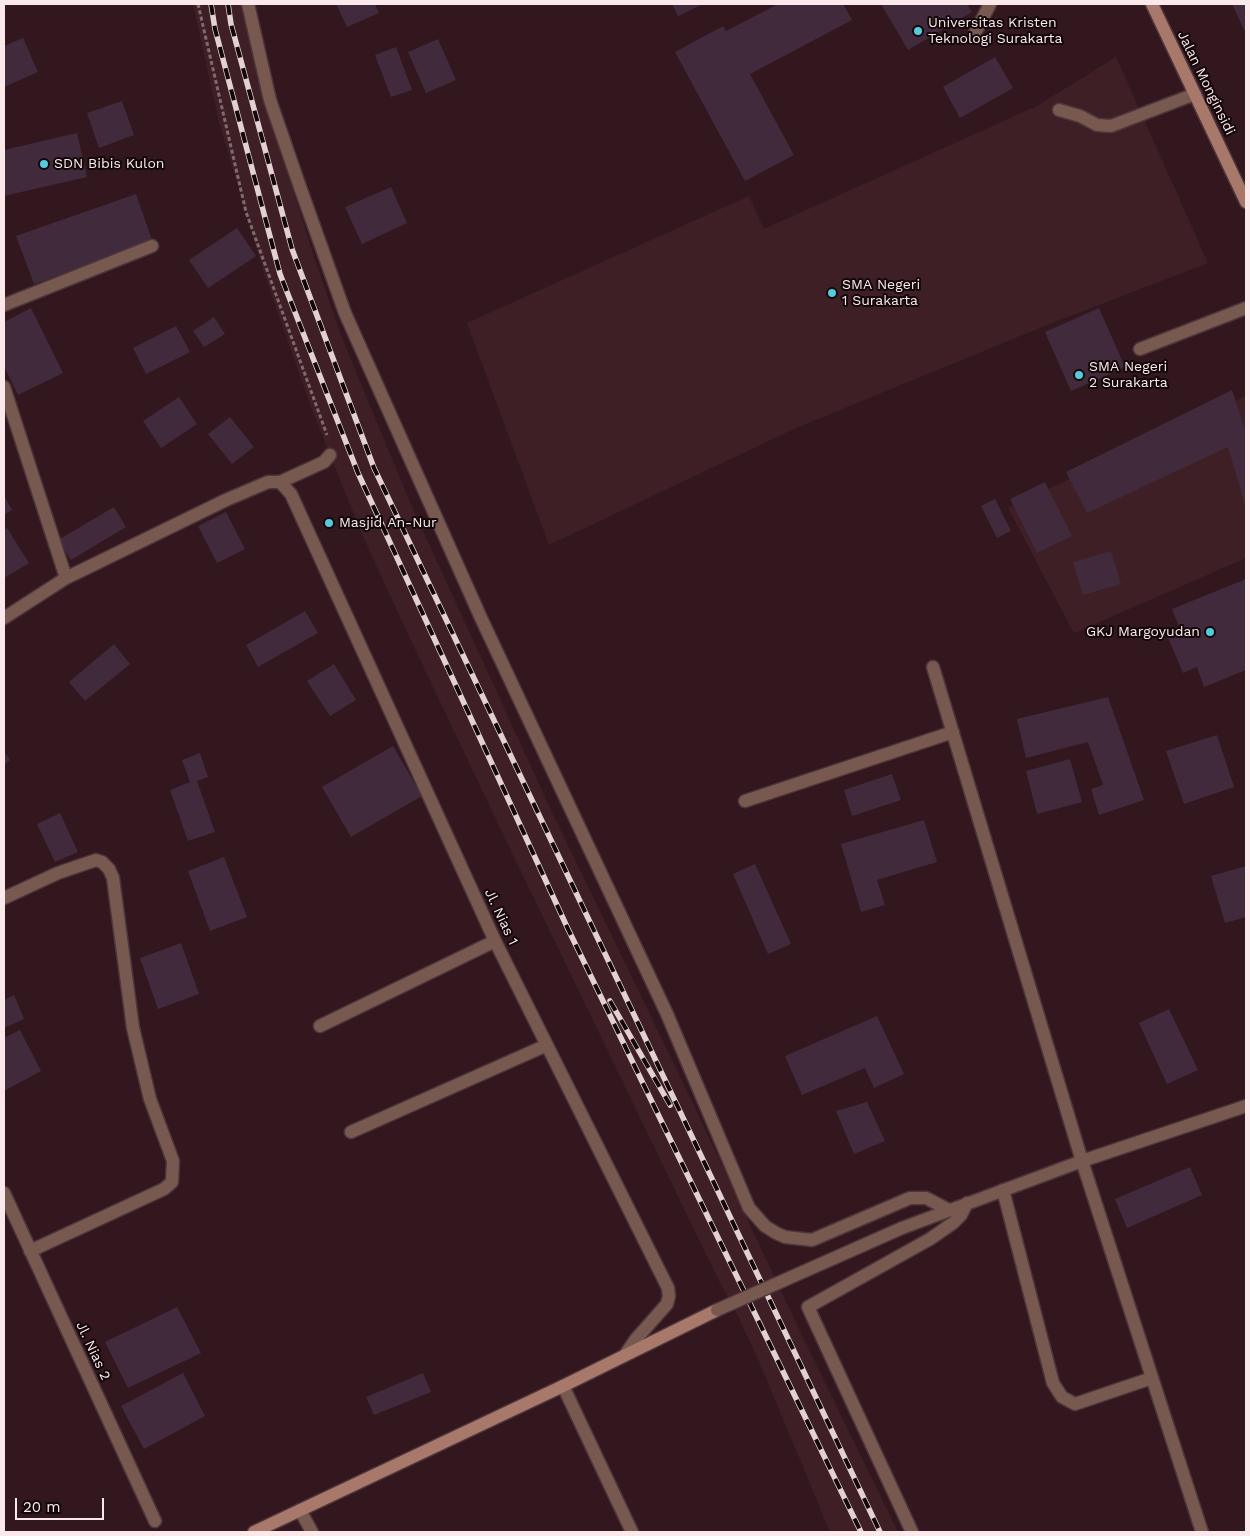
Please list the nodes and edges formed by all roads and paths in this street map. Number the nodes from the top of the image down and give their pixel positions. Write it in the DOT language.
graph roads {
  1 [pos="198,4"];
  2 [pos="248,4"];
  3 [pos="990,4"];
  4 [pos="1152,4"];
  5 [pos="976,32"];
  6 [pos="1195,94"];
  7 [pos="1059,110"];
  8 [pos="1246,202"];
  9 [pos="152,246"];
  10 [pos="4,305"];
  11 [pos="1246,308"];
  12 [pos="1140,348"];
  13 [pos="4,387"];
  14 [pos="330,455"];
  15 [pos="280,482"];
  16 [pos="66,578"];
  17 [pos="4,618"];
  18 [pos="933,668"];
  19 [pos="953,732"];
  20 [pos="745,801"];
  21 [pos="4,898"];
  22 [pos="495,941"];
  23 [pos="320,1026"];
  24 [pos="547,1046"];
  25 [pos="1246,1106"];
  26 [pos="351,1132"];
  27 [pos="1082,1161"];
  28 [pos="1003,1190"];
  29 [pos="4,1193"];
  30 [pos="967,1203"];
  31 [pos="949,1210"];
  32 [pos="30,1251"];
  33 [pos="717,1310"];
  34 [pos="625,1355"];
  35 [pos="1152,1378"];
  36 [pos="563,1386"];
  37 [pos="300,1510"];
  38 [pos="155,1521"];
  39 [pos="254,1532"];
  40 [pos="312,1532"];
  41 [pos="632,1532"];
  42 [pos="912,1532"];
  43 [pos="1202,1532"];
  1 -- 14 [label="path"];
  2 -- 31 [label="street"];
  3 -- 5 [label="street"];
  4 -- 6 [label="main road, Jalan Monginsidi"];
  6 -- 7 [label="street"];
  6 -- 8 [label="main road, Jalan Monginsidi"];
  9 -- 10 [label="street"];
  11 -- 12 [label="street"];
  13 -- 16 [label="street"];
  14 -- 15 [label="street"];
  15 -- 16 [label="street"];
  15 -- 22 [label="street, Jl. Nias 1"];
  16 -- 17 [label="street"];
  18 -- 19 [label="street"];
  19 -- 20 [label="street"];
  19 -- 27 [label="street"];
  21 -- 32 [label="street"];
  22 -- 23 [label="street"];
  22 -- 24 [label="street, Jl. Nias 1"];
  24 -- 26 [label="street"];
  24 -- 34 [label="street, Jl. Nias 1"];
  25 -- 27 [label="street"];
  27 -- 28 [label="street"];
  27 -- 35 [label="street"];
  28 -- 30 [label="street"];
  28 -- 35 [label="street"];
  29 -- 32 [label="street, Jl. Nias 2"];
  30 -- 31 [label="street"];
  30 -- 42 [label="street"];
  31 -- 33 [label="street, bridge"];
  32 -- 38 [label="street, Jl. Nias 2"];
  33 -- 34 [label="main road"];
  34 -- 36 [label="main road"];
  35 -- 43 [label="street"];
  36 -- 37 [label="main road"];
  36 -- 41 [label="street"];
  37 -- 39 [label="main road"];
  37 -- 40 [label="street"];
}
